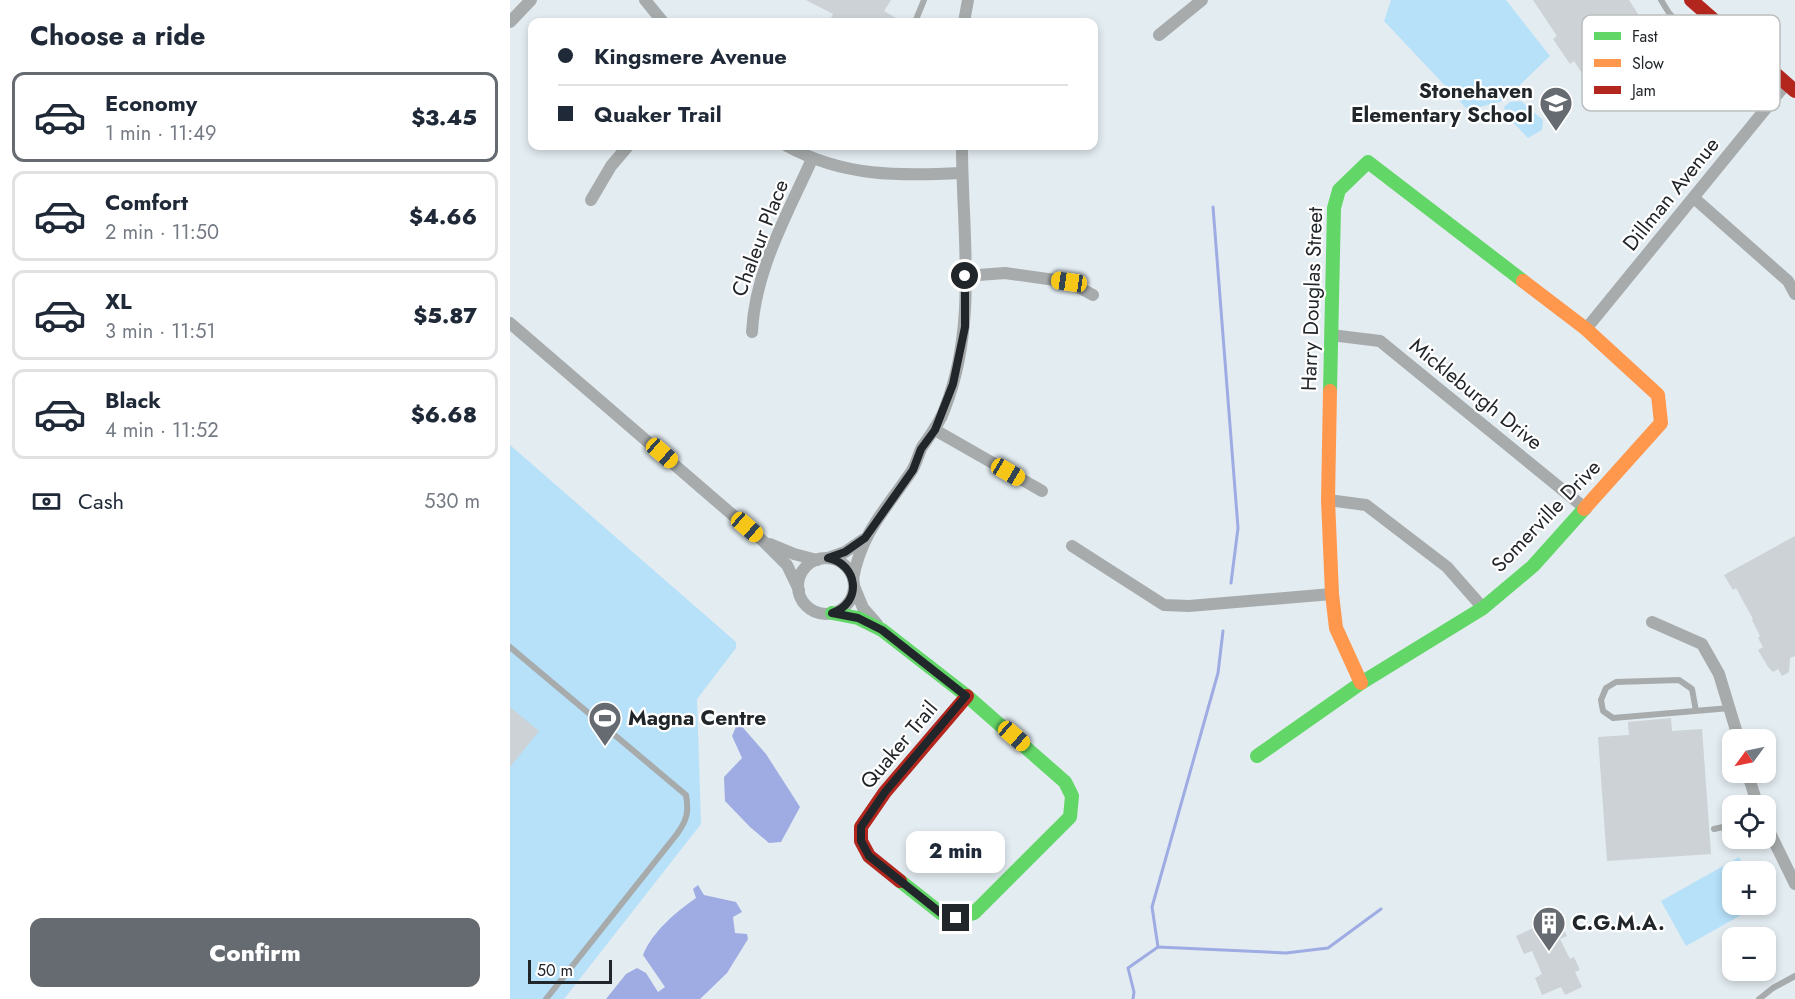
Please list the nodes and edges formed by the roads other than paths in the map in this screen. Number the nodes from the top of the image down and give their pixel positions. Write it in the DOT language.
graph roads {
  1 [pos="531,0"];
  2 [pos="645,0"];
  3 [pos="924,0"];
  4 [pos="968,0"];
  5 [pos="1202,0"];
  6 [pos="1661,0"];
  7 [pos="1691,0"];
  8 [pos="1670,15"];
  9 [pos="1708,15"];
  10 [pos="660,18"];
  11 [pos="917,18"];
  12 [pos="965,18"];
  13 [pos="510,22"];
  14 [pos="1159,35"];
  15 [pos="1791,87"];
  16 [pos="1780,100"];
  17 [pos="1770,111"];
  18 [pos="625,150"];
  19 [pos="795,150"];
  20 [pos="962,150"];
  21 [pos="812,159"];
  22 [pos="962,173"];
  23 [pos="1694,198"];
  24 [pos="591,200"];
  25 [pos="965,276"];
  26 [pos="1795,294"];
  27 [pos="1093,295"];
  28 [pos="510,323"];
  29 [pos="1586,329"];
  30 [pos="752,332"];
  31 [pos="1331,335"];
  32 [pos="935,430"];
  33 [pos="1042,492"];
  34 [pos="1328,500"];
  35 [pos="1586,509"];
  36 [pos="865,538"];
  37 [pos="764,542"];
  38 [pos="1072,546"];
  39 [pos="822,559"];
  40 [pos="853,582"];
  41 [pos="799,590"];
  42 [pos="1332,594"];
  43 [pos="1483,608"];
  44 [pos="832,613"];
  45 [pos="1652,622"];
  46 [pos="882,630"];
  47 [pos="510,647"];
  48 [pos="1361,683"];
  49 [pos="966,696"];
  50 [pos="1730,708"];
  51 [pos="1696,711"];
  52 [pos="1736,729"];
  53 [pos="1257,756"];
  54 [pos="1722,828"];
  55 [pos="1714,830"];
  56 [pos="1776,845"];
  57 [pos="1795,884"];
  58 [pos="1793,980"];
  59 [pos="546,999"];
  60 [pos="1759,999"];
  1 -- 13 [label="street"];
  2 -- 10 [label="street"];
  3 -- 11 [label="lane"];
  4 -- 12 [label="street"];
  5 -- 14 [label="street"];
  6 -- 8 [label="lane"];
  7 -- 9 [label="street"];
  15 -- 16 [label="street, Dillman Avenue"];
  17 -- 23 [label="street, Dillman Avenue"];
  18 -- 24 [label="street"];
  19 -- 21 [label="street"];
  20 -- 22 [label="street"];
  21 -- 22 [label="street"];
  21 -- 30 [label="street, Chaleur Place"];
  22 -- 25 [label="street"];
  23 -- 26 [label="street"];
  23 -- 29 [label="street, Dillman Avenue"];
  25 -- 27 [label="street"];
  25 -- 32 [label="street"];
  28 -- 37 [label="street"];
  29 -- 31 [label="street, Harry Douglas Street"];
  29 -- 35 [label="street, Somerville Drive"];
  31 -- 34 [label="street, Harry Douglas Street"];
  31 -- 35 [label="street, Mickleburgh Drive"];
  32 -- 33 [label="street"];
  32 -- 36 [label="street"];
  34 -- 42 [label="street, Harry Douglas Street"];
  34 -- 43 [label="street"];
  35 -- 43 [label="street, Somerville Drive"];
  36 -- 39 [label="street"];
  36 -- 40 [label="street"];
  37 -- 39 [label="street"];
  37 -- 41 [label="street"];
  38 -- 42 [label="street"];
  39 -- 40 [label="street"];
  39 -- 41 [label="street"];
  40 -- 44 [label="street"];
  40 -- 46 [label="street, Quaker Trail"];
  41 -- 44 [label="street"];
  42 -- 48 [label="street, Harry Douglas Street"];
  43 -- 48 [label="street, Somerville Drive"];
  44 -- 46 [label="street, Quaker Trail"];
  45 -- 50 [label="street"];
  46 -- 49 [label="street, Quaker Trail"];
  47 -- 59 [label="lane"];
  48 -- 53 [label="street, Somerville Drive"];
  49 -- 49 [label="street, Quaker Trail"];
  50 -- 51 [label="lane"];
  50 -- 52 [label="street"];
  51 -- 51 [label="lane"];
  54 -- 55 [label="lane"];
  56 -- 57 [label="street"];
  58 -- 60 [label="lane"];
}
